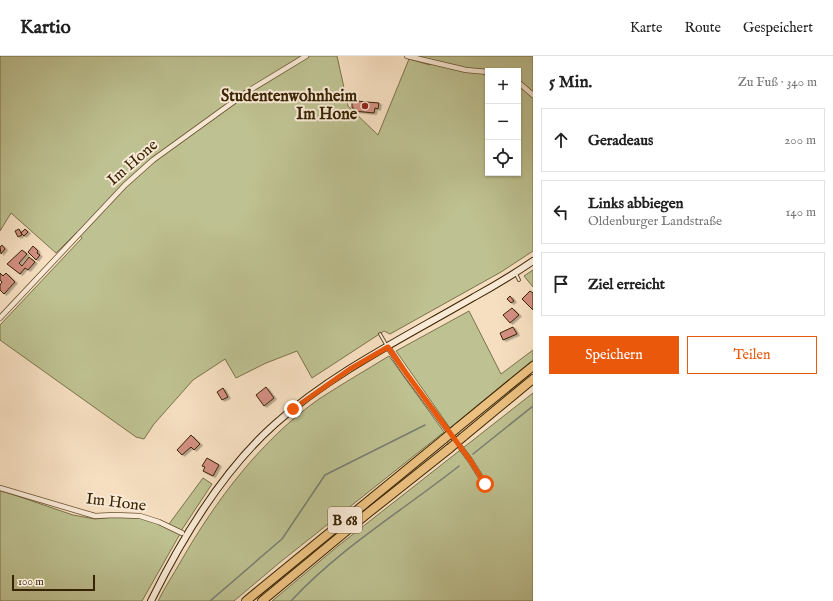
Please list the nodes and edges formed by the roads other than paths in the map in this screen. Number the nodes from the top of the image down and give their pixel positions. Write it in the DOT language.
graph roads {
  1 [pos="306,56"];
  2 [pos="407,56"];
  3 [pos="485,72"];
  4 [pos="521,85"];
  5 [pos="533,95"];
  6 [pos="533,261"];
  7 [pos="515,272"];
  8 [pos="519,280"];
  9 [pos="0,318"];
  10 [pos="380,334"];
  11 [pos="388,347"];
  12 [pos="533,366"];
  13 [pos="533,379"];
  14 [pos="485,484"];
  15 [pos="0,488"];
  16 [pos="182,533"];
  17 [pos="151,601"];
  18 [pos="246,601"];
  19 [pos="262,601"];
  1 -- 9 [label="street, Im Hone"];
  2 -- 3 [label="street"];
  4 -- 5 [label="street"];
  6 -- 7 [label="street"];
  7 -- 8 [label="lane"];
  7 -- 11 [label="street"];
  10 -- 11 [label="lane"];
  11 -- 14 [label="street"];
  11 -- 17 [label="street"];
  12 -- 18 [label="highway, B 68, bridge"];
  13 -- 19 [label="highway, B 68, bridge"];
  15 -- 16 [label="street, Im Hone"];
}
